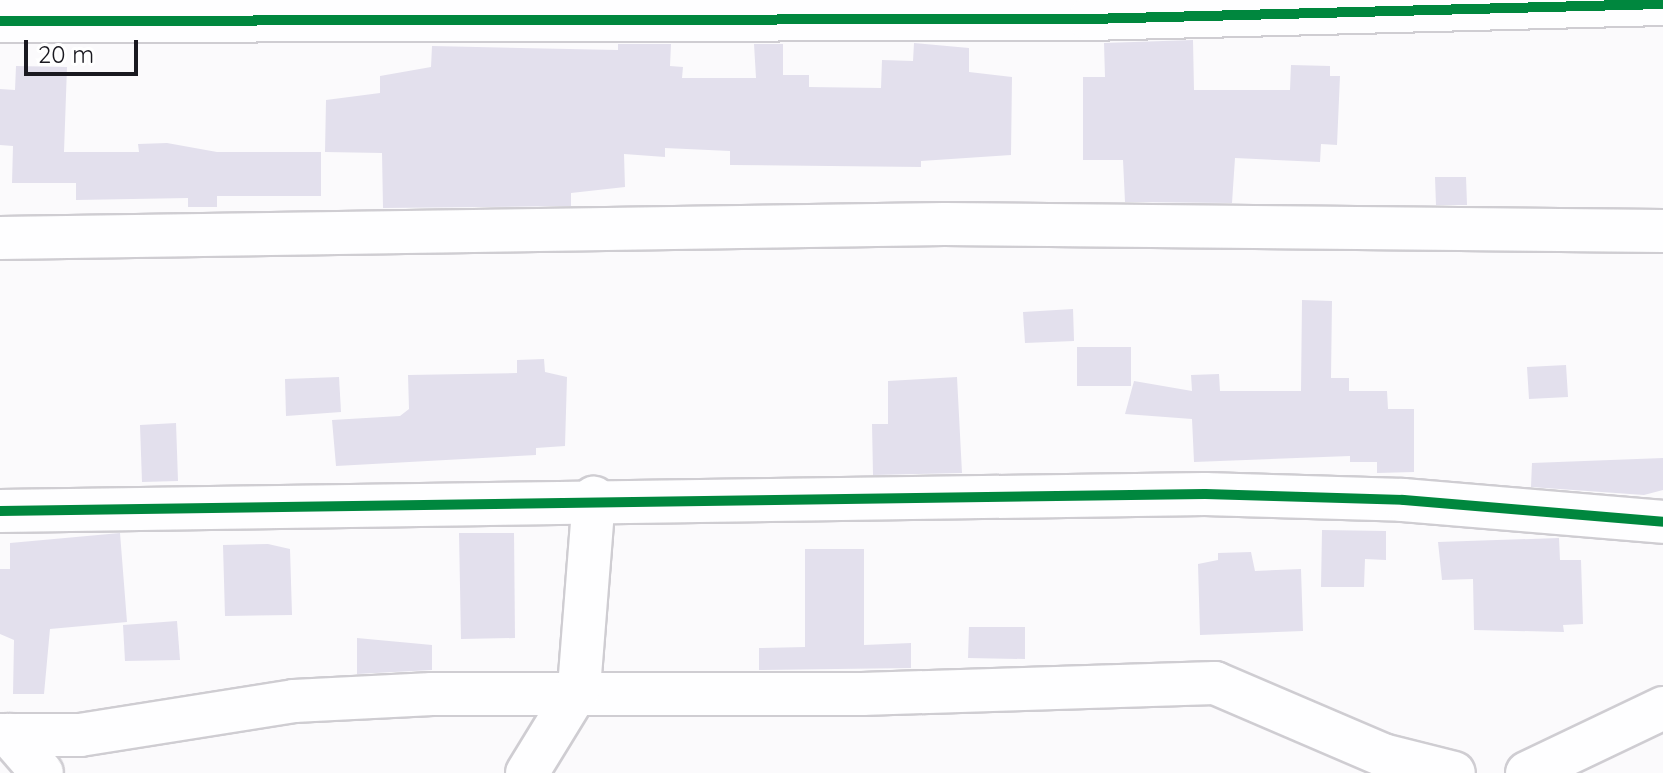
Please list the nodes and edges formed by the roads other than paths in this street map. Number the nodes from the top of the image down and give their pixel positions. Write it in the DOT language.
graph roads {
  1 [pos="1663,4"];
  2 [pos="0,21"];
  3 [pos="1663,231"];
  4 [pos="0,238"];
  5 [pos="594,498"];
  6 [pos="0,511"];
  7 [pos="1663,522"];
  8 [pos="579,688"];
  9 [pos="1663,708"];
  10 [pos="4,735"];
  11 [pos="42,773"];
  12 [pos="527,773"];
  13 [pos="1454,773"];
  14 [pos="1527,773"];
  1 -- 2 [label="street"];
  3 -- 4 [label="street"];
  5 -- 6 [label="street"];
  5 -- 7 [label="street"];
  5 -- 8 [label="street"];
  8 -- 10 [label="street"];
  8 -- 12 [label="street"];
  8 -- 13 [label="street"];
  9 -- 14 [label="street"];
  10 -- 11 [label="street"];
}
